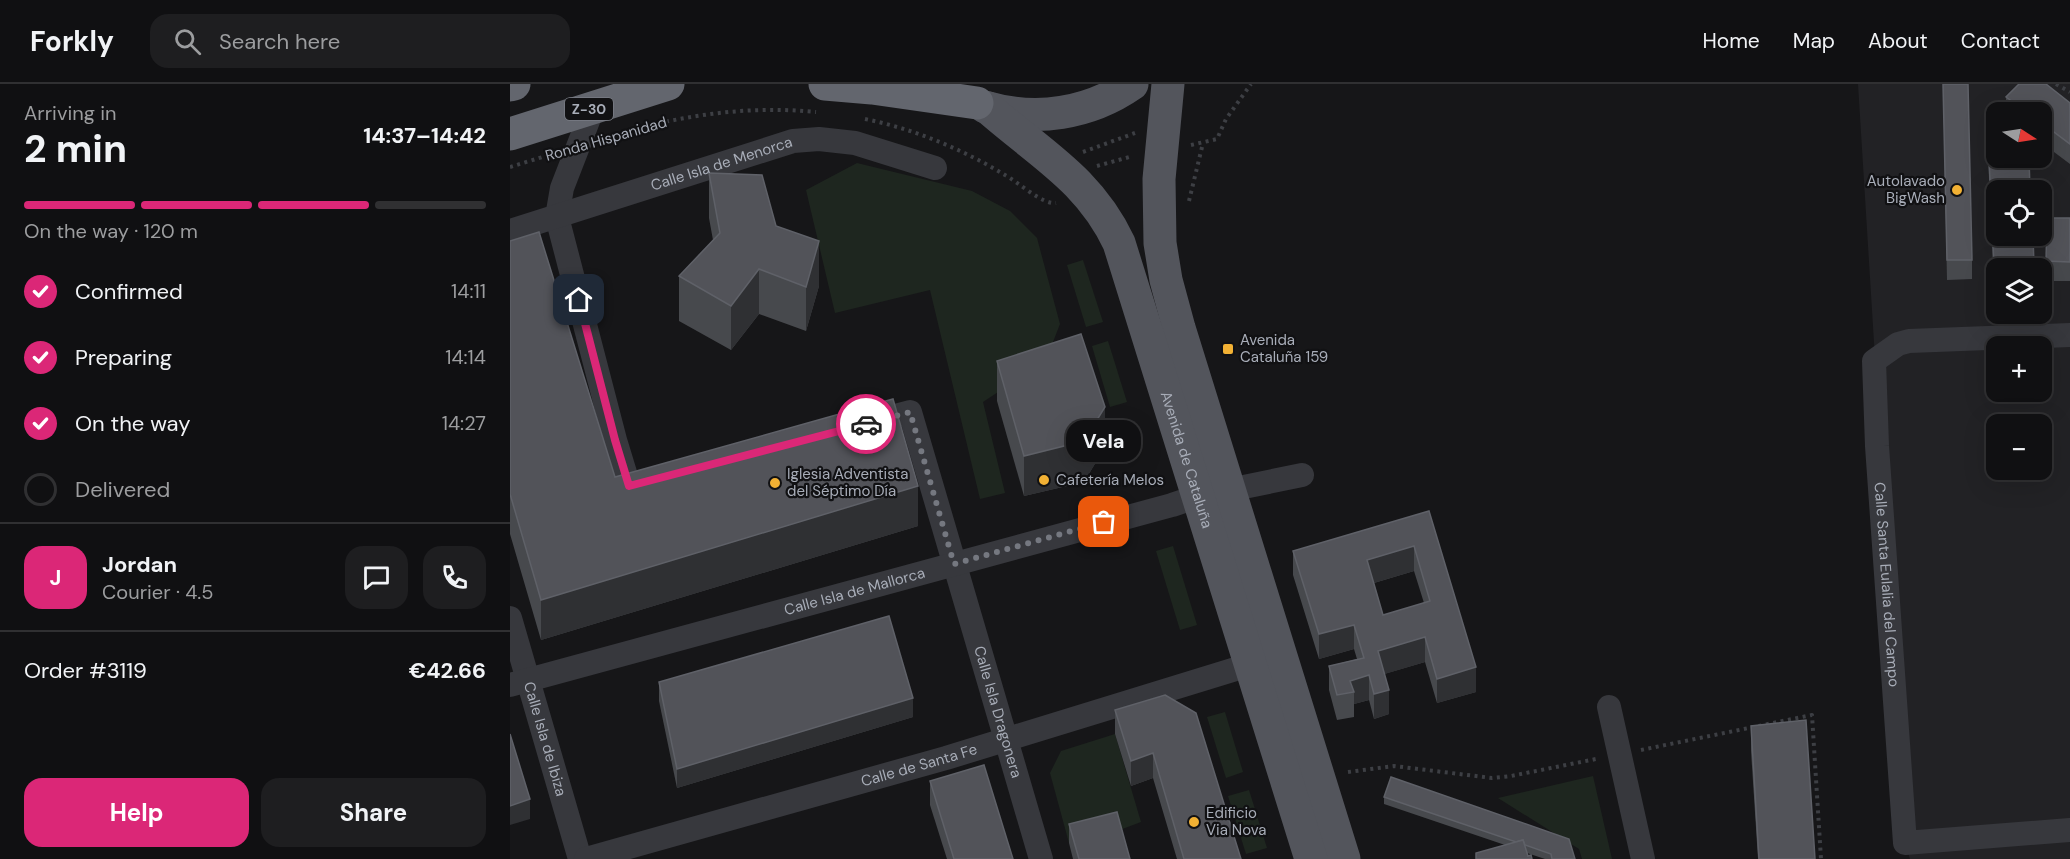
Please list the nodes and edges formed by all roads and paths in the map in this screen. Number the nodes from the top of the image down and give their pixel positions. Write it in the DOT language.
graph roads {
  1 [pos="668,84"];
  2 [pos="943,84"];
  3 [pos="1251,84"];
  4 [pos="2056,84"];
  5 [pos="1131,85"];
  6 [pos="1171,85"];
  7 [pos="2070,92"];
  8 [pos="822,98"];
  9 [pos="982,106"];
  10 [pos="593,108"];
  11 [pos="857,117"];
  12 [pos="1139,132"];
  13 [pos="510,134"];
  14 [pos="1210,141"];
  15 [pos="578,146"];
  16 [pos="1081,152"];
  17 [pos="510,167"];
  18 [pos="935,168"];
  19 [pos="1055,203"];
  20 [pos="557,217"];
  21 [pos="510,231"];
  22 [pos="2070,335"];
  23 [pos="847,429"];
  24 [pos="675,474"];
  25 [pos="1302,475"];
  26 [pos="1214,493"];
  27 [pos="954,564"];
  28 [pos="510,618"];
  29 [pos="1252,664"];
  30 [pos="519,682"];
  31 [pos="1609,707"];
  32 [pos="1006,739"];
  33 [pos="1633,752"];
  34 [pos="1598,759"];
  35 [pos="1348,772"];
  36 [pos="2070,830"];
  37 [pos="580,859"];
  38 [pos="586,859"];
  39 [pos="1041,859"];
  40 [pos="1311,859"];
  41 [pos="1344,859"];
  42 [pos="1643,859"];
  43 [pos="1821,859"];
  1 -- 10 [label="highway, Z-30"];
  2 -- 9 [label="main road, Avenida de Cataluña"];
  3 -- 14 [label="path"];
  4 -- 7 [label="path"];
  5 -- 6 [label="street"];
  5 -- 9 [label="main road, Avenida de Cataluña"];
  6 -- 26 [label="main road, Avenida de Cataluña"];
  8 -- 9 [label="highway"];
  8 -- 15 [label="path, Ronda Hispanidad"];
  9 -- 26 [label="main road, Avenida de Cataluña"];
  10 -- 13 [label="highway, Z-30"];
  10 -- 15 [label="street"];
  11 -- 19 [label="path"];
  12 -- 16 [label="path"];
  15 -- 17 [label="path, Ronda Hispanidad"];
  15 -- 20 [label="street"];
  18 -- 20 [label="street, Calle Isla de Menorca"];
  20 -- 21 [label="street, Calle Isla de Menorca"];
  20 -- 24 [label="street"];
  22 -- 36 [label="street, Calle Santa Eulalia del Campo"];
  23 -- 27 [label="street, Calle Isla Dragonera"];
  25 -- 26 [label="street, Calle Isla de Mallorca"];
  26 -- 27 [label="street, Calle Isla de Mallorca"];
  26 -- 29 [label="main road, Avenida de Cataluña"];
  26 -- 41 [label="main road, Avenida de Cataluña"];
  27 -- 30 [label="street, Calle Isla de Mallorca"];
  27 -- 32 [label="street, Calle Isla Dragonera"];
  28 -- 30 [label="street, Calle Isla de Ibiza"];
  29 -- 32 [label="street, Calle de Santa Fe"];
  29 -- 40 [label="main road, Avenida de Cataluña"];
  30 -- 37 [label="street, Calle Isla de Ibiza"];
  31 -- 42 [label="street"];
  32 -- 38 [label="street, Calle de Santa Fe"];
  32 -- 39 [label="street, Calle Isla Dragonera"];
  33 -- 43 [label="path"];
  34 -- 35 [label="path"];
}
